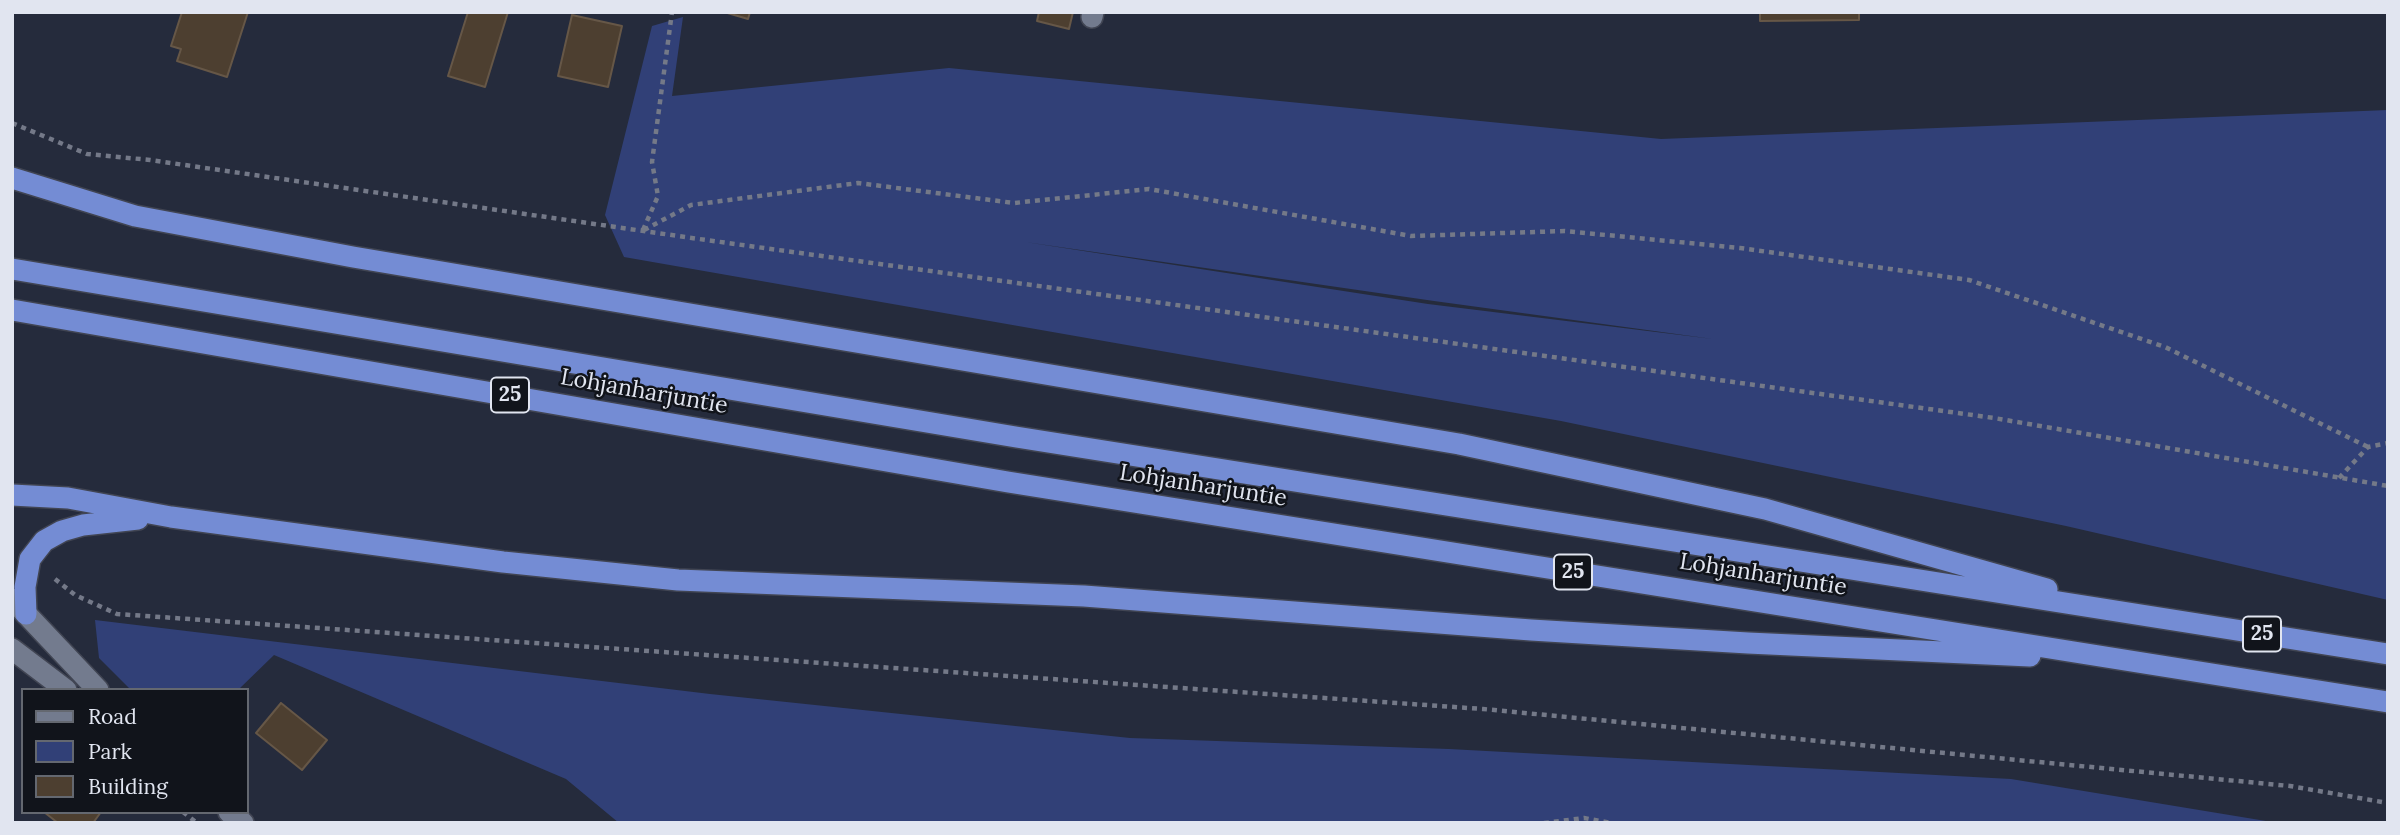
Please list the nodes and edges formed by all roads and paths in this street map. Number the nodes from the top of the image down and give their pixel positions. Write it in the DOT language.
graph roads {
  1 [pos="672,12"];
  2 [pos="12,123"];
  3 [pos="12,178"];
  4 [pos="643,230"];
  5 [pos="12,269"];
  6 [pos="12,310"];
  7 [pos="2388,443"];
  8 [pos="2368,447"];
  9 [pos="2339,478"];
  10 [pos="2388,486"];
  11 [pos="12,495"];
  12 [pos="171,517"];
  13 [pos="30,559"];
  14 [pos="19,607"];
  15 [pos="2136,615"];
  16 [pos="12,649"];
  17 [pos="2388,654"];
  18 [pos="2137,661"];
  19 [pos="63,688"];
  20 [pos="96,688"];
  21 [pos="2388,702"];
  22 [pos="2388,803"];
  23 [pos="1544,823"];
  24 [pos="1611,823"];
  1 -- 4 [label="path"];
  2 -- 4 [label="path"];
  3 -- 15 [label="highway"];
  4 -- 8 [label="path"];
  4 -- 9 [label="path"];
  5 -- 15 [label="highway, Lohjanharjuntie / 25"];
  6 -- 18 [label="highway, Lohjanharjuntie / 25"];
  7 -- 8 [label="path"];
  8 -- 9 [label="path"];
  9 -- 10 [label="path"];
  11 -- 12 [label="highway"];
  12 -- 13 [label="highway"];
  12 -- 18 [label="highway"];
  13 -- 14 [label="highway"];
  13 -- 22 [label="path"];
  14 -- 20 [label="street"];
  15 -- 17 [label="highway, Lohjanharjuntie / 25"];
  16 -- 19 [label="street"];
  18 -- 21 [label="highway, Lohjanharjuntie / 25"];
  23 -- 24 [label="path"];
}
